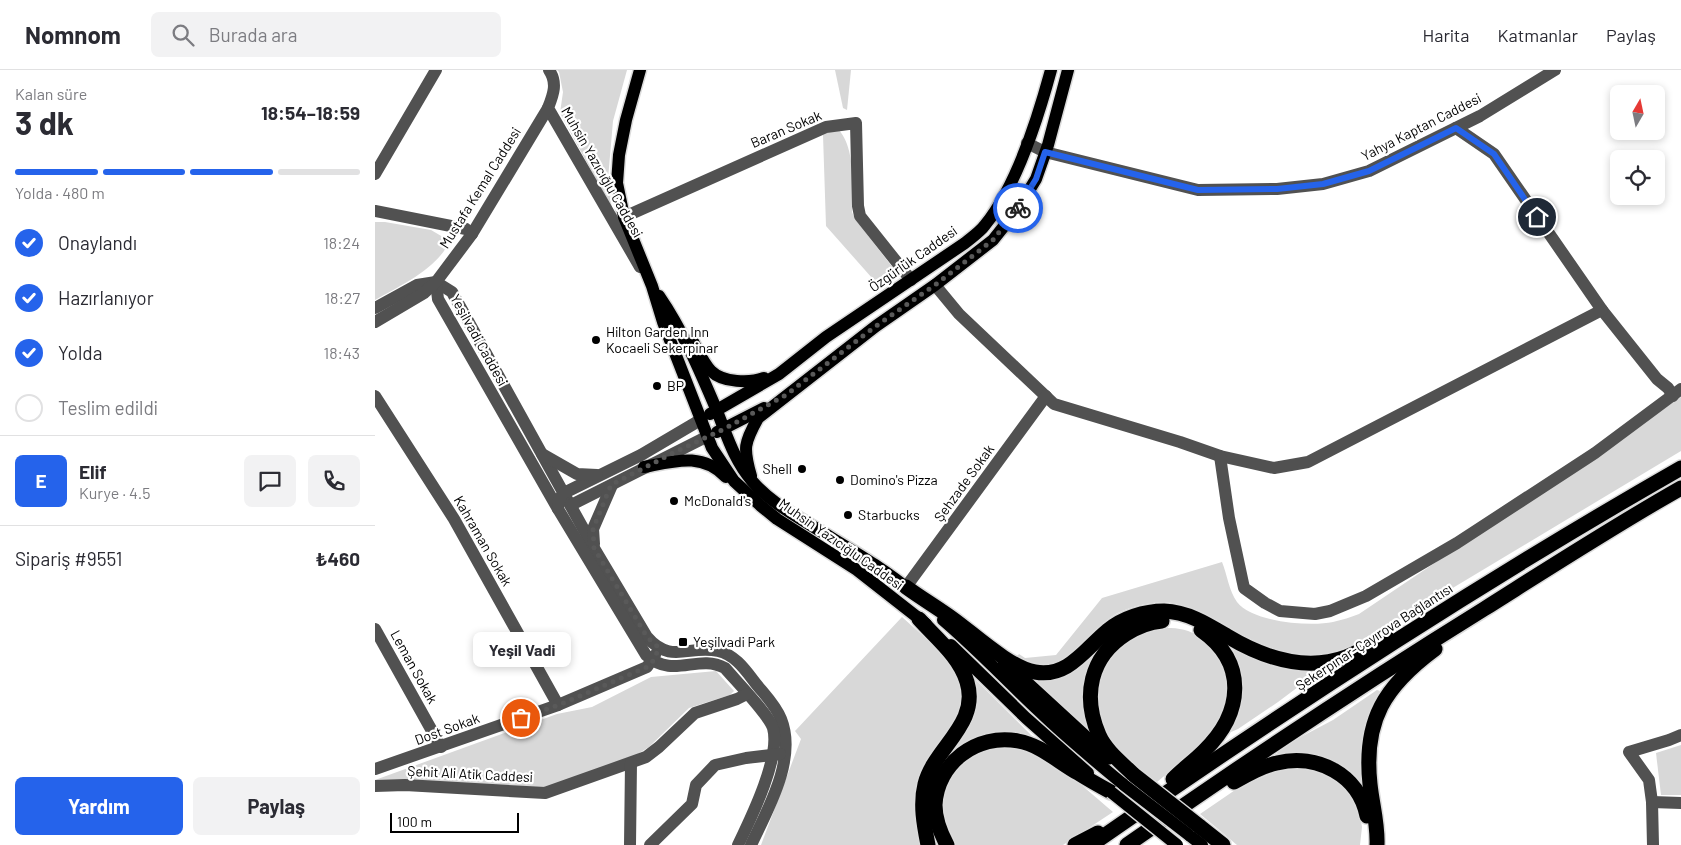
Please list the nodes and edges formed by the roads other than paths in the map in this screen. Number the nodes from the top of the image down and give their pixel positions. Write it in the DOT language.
graph roads {
  1 [pos="436,70"];
  2 [pos="549,70"];
  3 [pos="640,70"];
  4 [pos="1051,70"];
  5 [pos="1068,70"];
  6 [pos="1555,70"];
  7 [pos="547,108"];
  8 [pos="1456,128"];
  9 [pos="1027,143"];
  10 [pos="1045,152"];
  11 [pos="375,174"];
  12 [pos="375,211"];
  13 [pos="624,217"];
  14 [pos="472,234"];
  15 [pos="911,280"];
  16 [pos="436,282"];
  17 [pos="935,285"];
  18 [pos="652,286"];
  19 [pos="375,308"];
  20 [pos="1601,310"];
  21 [pos="674,318"];
  22 [pos="375,322"];
  23 [pos="779,374"];
  24 [pos="1677,393"];
  25 [pos="786,395"];
  26 [pos="375,396"];
  27 [pos="1046,396"];
  28 [pos="717,411"];
  29 [pos="701,419"];
  30 [pos="724,429"];
  31 [pos="708,436"];
  32 [pos="541,453"];
  33 [pos="1220,456"];
  34 [pos="645,467"];
  35 [pos="1681,468"];
  36 [pos="600,475"];
  37 [pos="753,483"];
  38 [pos="611,485"];
  39 [pos="1681,488"];
  40 [pos="564,492"];
  41 [pos="753,500"];
  42 [pos="571,505"];
  43 [pos="558,509"];
  44 [pos="594,548"];
  45 [pos="1525,582"];
  46 [pos="906,587"];
  47 [pos="1470,594"];
  48 [pos="919,619"];
  49 [pos="375,629"];
  50 [pos="974,636"];
  51 [pos="659,648"];
  52 [pos="653,661"];
  53 [pos="747,694"];
  54 [pos="559,705"];
  55 [pos="1681,734"];
  56 [pos="441,747"];
  57 [pos="779,754"];
  58 [pos="631,764"];
  59 [pos="375,769"];
  60 [pos="1123,784"];
  61 [pos="375,786"];
  62 [pos="1653,802"];
  63 [pos="1681,803"];
  64 [pos="1142,809"];
  65 [pos="1159,823"];
  66 [pos="1194,831"];
  67 [pos="629,845"];
  68 [pos="650,845"];
  69 [pos="738,845"];
  70 [pos="751,845"];
  71 [pos="928,845"];
  72 [pos="947,845"];
  73 [pos="1075,845"];
  74 [pos="1091,845"];
  75 [pos="1127,845"];
  76 [pos="1134,845"];
  77 [pos="1177,845"];
  78 [pos="1202,845"];
  79 [pos="1223,845"];
  80 [pos="1366,845"];
  81 [pos="1377,845"];
  82 [pos="1653,845"];
  1 -- 11 [label="street"];
  2 -- 7 [label="street, Muhsin Yazıcığlu Caddesi"];
  3 -- 13 [label="main road"];
  4 -- 9 [label="main road, Özgürlük Caddesi"];
  5 -- 10 [label="main road"];
  6 -- 8 [label="street, Yahya Kaptan Caddesi"];
  7 -- 14 [label="street, Mustafa Kemal Caddesi"];
  7 -- 18 [label="street, Muhsin Yazıcığlu Caddesi"];
  8 -- 10 [label="street, Yahya Kaptan Caddesi"];
  8 -- 20 [label="street"];
  9 -- 10 [label="street, Yahya Kaptan Caddesi"];
  9 -- 15 [label="main road, Özgürlük Caddesi"];
  10 -- 17 [label="main road"];
  12 -- 14 [label="street"];
  13 -- 15 [label="street, Baran Sokak"];
  13 -- 18 [label="main road"];
  14 -- 16 [label="street, Mustafa Kemal Caddesi"];
  15 -- 23 [label="main road, Özgürlük Caddesi"];
  16 -- 19 [label="street"];
  16 -- 22 [label="street, Mustafa Kemal Caddesi"];
  16 -- 32 [label="street, Yeşilvadi Caddesi"];
  16 -- 43 [label="street, Yeşilvadi Caddesi"];
  17 -- 25 [label="main road"];
  17 -- 27 [label="street"];
  18 -- 21 [label="main road, Muhsin Yazıcığlu Caddesi"];
  18 -- 29 [label="main road, Muhsin Yazıcığlu Caddesi"];
  20 -- 24 [label="street"];
  20 -- 33 [label="street"];
  21 -- 23 [label="main road"];
  21 -- 28 [label="main road, Muhsin Yazıcığlu Caddesi"];
  23 -- 28 [label="main road, Özgürlük Caddesi"];
  24 -- 33 [label="street"];
  25 -- 30 [label="main road"];
  25 -- 37 [label="main road"];
  26 -- 54 [label="street, Kahraman Sokak"];
  27 -- 33 [label="street"];
  27 -- 46 [label="street, Şehzade Sokak"];
  28 -- 29 [label="main road, Özgürlük Caddesi"];
  28 -- 30 [label="main road, Muhsin Yazıcığlu Caddesi"];
  29 -- 31 [label="main road, Muhsin Yazıcığlu Caddesi"];
  29 -- 36 [label="street"];
  30 -- 31 [label="main road"];
  30 -- 37 [label="main road, Muhsin Yazıcığlu Caddesi"];
  31 -- 34 [label="street"];
  31 -- 41 [label="main road, Muhsin Yazıcığlu Caddesi"];
  32 -- 36 [label="street"];
  32 -- 40 [label="street, Yeşilvadi Caddesi"];
  34 -- 38 [label="street"];
  34 -- 41 [label="main road"];
  35 -- 47 [label="highway, Şekerpınar-Çayırova Bağlantısı"];
  36 -- 40 [label="street"];
  37 -- 46 [label="main road, Muhsin Yazıcığlu Caddesi"];
  38 -- 42 [label="street"];
  38 -- 44 [label="street"];
  39 -- 45 [label="highway"];
  40 -- 42 [label="street, Yeşilvadi Caddesi"];
  40 -- 43 [label="street"];
  41 -- 48 [label="main road, Muhsin Yazıcığlu Caddesi"];
  42 -- 44 [label="street, Yeşilvadi Caddesi"];
  43 -- 52 [label="street, Yeşilvadi Caddesi"];
  44 -- 51 [label="street, Yeşilvadi Caddesi"];
  45 -- 65 [label="highway"];
  45 -- 81 [label="highway"];
  46 -- 50 [label="highway"];
  46 -- 60 [label="main road, Muhsin Yazıcığlu Caddesi"];
  47 -- 50 [label="highway"];
  47 -- 64 [label="highway, Şekerpınar-Çayırova Bağlantısı"];
  48 -- 60 [label="main road, Muhsin Yazıcığlu Caddesi"];
  48 -- 71 [label="highway"];
  49 -- 56 [label="street, Leman Sokak"];
  50 -- 60 [label="highway"];
  51 -- 52 [label="street"];
  51 -- 57 [label="street"];
  52 -- 53 [label="street"];
  52 -- 54 [label="street, Dost Sokak"];
  53 -- 57 [label="street"];
  53 -- 58 [label="street, Şehit Ali Atik Caddesi"];
  54 -- 56 [label="street, Dost Sokak"];
  55 -- 62 [label="street"];
  56 -- 59 [label="street, Dost Sokak"];
  57 -- 68 [label="street"];
  57 -- 69 [label="street"];
  57 -- 70 [label="street"];
  58 -- 61 [label="street, Şehit Ali Atik Caddesi"];
  58 -- 67 [label="street"];
  60 -- 64 [label="highway"];
  60 -- 66 [label="highway, bridge"];
  60 -- 72 [label="highway"];
  60 -- 77 [label="main road, bridge"];
  62 -- 63 [label="street"];
  62 -- 82 [label="street"];
  64 -- 73 [label="highway"];
  64 -- 74 [label="highway, Şekerpınar-Çayırova Bağlantısı"];
  65 -- 75 [label="highway"];
  65 -- 76 [label="highway"];
  65 -- 80 [label="highway"];
  66 -- 78 [label="main road"];
  66 -- 79 [label="highway"];
}
